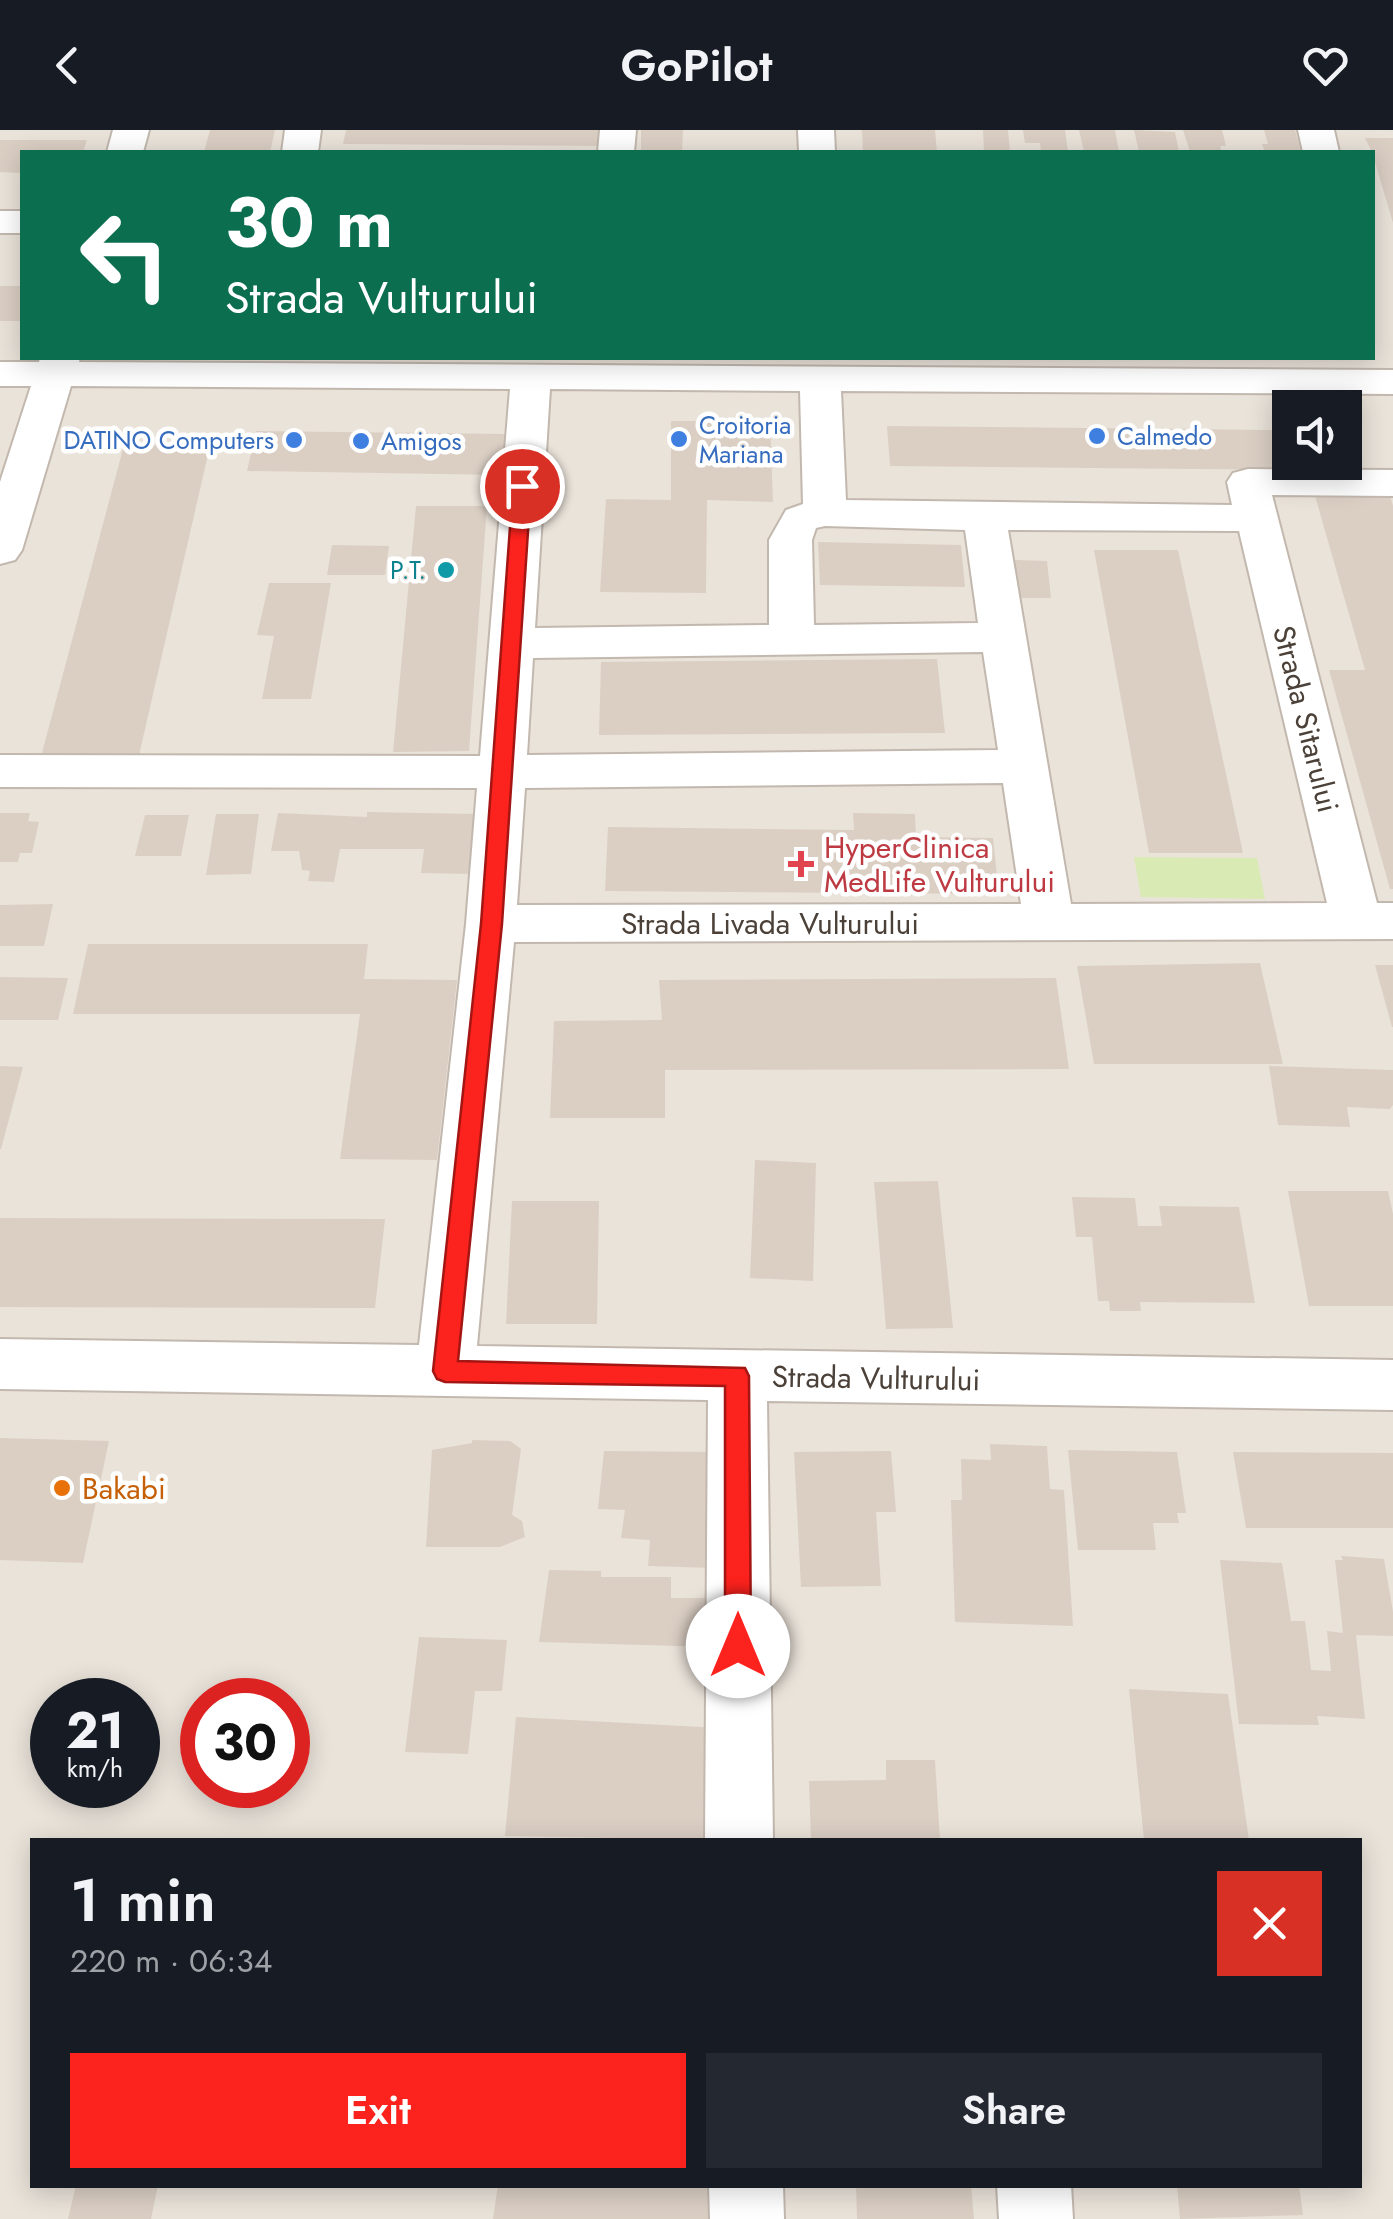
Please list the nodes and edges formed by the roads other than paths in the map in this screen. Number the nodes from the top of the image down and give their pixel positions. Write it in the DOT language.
graph roads {
  1 [pos="57,366"];
  2 [pos="403,366"];
  3 [pos="0,374"];
  4 [pos="531,376"];
  5 [pos="820,377"];
  6 [pos="1387,380"];
  7 [pos="1393,483"];
  8 [pos="825,513"];
  9 [pos="984,517"];
  10 [pos="1256,518"];
  11 [pos="0,550"];
  12 [pos="792,638"];
  13 [pos="1003,638"];
  14 [pos="510,643"];
  15 [pos="1024,766"];
  16 [pos="0,771"];
  17 [pos="500,772"];
  18 [pos="1375,921"];
  19 [pos="1049,922"];
  20 [pos="491,924"];
  21 [pos="0,1364"];
  22 [pos="445,1371"];
  23 [pos="737,1376"];
  24 [pos="1393,1385"];
  25 [pos="739,1838"];
  26 [pos="746,2188"];
  27 [pos="1034,2188"];
  28 [pos="747,2219"];
  29 [pos="1036,2219"];
  1 -- 2 [label="street"];
  1 -- 3 [label="street"];
  1 -- 11 [label="street"];
  2 -- 4 [label="street"];
  4 -- 5 [label="street"];
  4 -- 14 [label="street"];
  5 -- 6 [label="street"];
  5 -- 8 [label="street"];
  7 -- 10 [label="street"];
  8 -- 9 [label="street"];
  8 -- 12 [label="street"];
  9 -- 10 [label="street"];
  9 -- 13 [label="street"];
  10 -- 18 [label="street, Strada Sitarului"];
  12 -- 13 [label="street"];
  12 -- 14 [label="street"];
  13 -- 15 [label="street"];
  14 -- 17 [label="street"];
  15 -- 17 [label="street"];
  15 -- 19 [label="street"];
  16 -- 17 [label="street"];
  17 -- 20 [label="street"];
  18 -- 19 [label="street, Strada Livada Vulturului"];
  19 -- 20 [label="street, Strada Livada Vulturului"];
  20 -- 22 [label="street"];
  21 -- 22 [label="street, Strada Vulturului"];
  22 -- 23 [label="street, Strada Vulturului"];
  23 -- 24 [label="street, Strada Vulturului"];
  23 -- 25 [label="street"];
  26 -- 28 [label="street"];
  27 -- 29 [label="street"];
}
